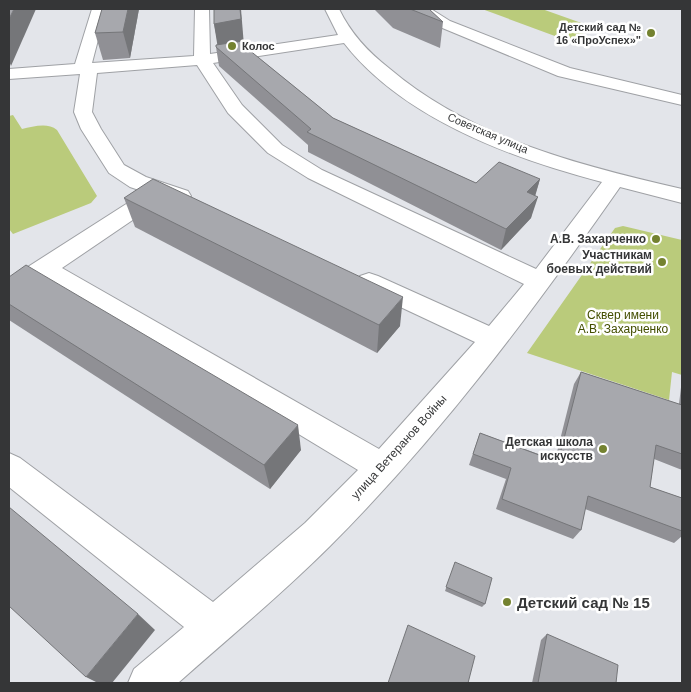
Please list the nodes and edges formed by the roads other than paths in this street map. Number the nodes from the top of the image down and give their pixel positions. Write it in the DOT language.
graph roads {
  1 [pos="99,9"];
  2 [pos="202,9"];
  3 [pos="332,9"];
  4 [pos="421,9"];
  5 [pos="348,38"];
  6 [pos="203,60"];
  7 [pos="86,69"];
  8 [pos="9,74"];
  9 [pos="682,100"];
  10 [pos="581,147"];
  11 [pos="565,164"];
  12 [pos="615,180"];
  13 [pos="162,190"];
  14 [pos="682,196"];
  15 [pos="197,202"];
  16 [pos="44,268"];
  17 [pos="349,273"];
  18 [pos="540,281"];
  19 [pos="9,291"];
  20 [pos="492,339"];
  21 [pos="9,468"];
  22 [pos="382,468"];
  23 [pos="213,626"];
  24 [pos="148,683"];
  1 -- 7 [label="street"];
  2 -- 6 [label="street"];
  3 -- 5 [label="street, Советская улица"];
  4 -- 9 [label="street"];
  5 -- 6 [label="street"];
  5 -- 11 [label="street, Советская улица"];
  6 -- 7 [label="street"];
  6 -- 18 [label="street"];
  7 -- 8 [label="street"];
  7 -- 13 [label="street"];
  10 -- 11 [label="street"];
  11 -- 12 [label="street, Советская улица"];
  12 -- 14 [label="street, Советская улица"];
  12 -- 18 [label="street, улица Ветеранов Войны"];
  13 -- 15 [label="street"];
  13 -- 16 [label="street"];
  16 -- 19 [label="street"];
  16 -- 22 [label="street"];
  17 -- 20 [label="street"];
  18 -- 20 [label="street, улица Ветеранов Войны"];
  20 -- 22 [label="street, улица Ветеранов Войны"];
  21 -- 23 [label="street"];
  22 -- 23 [label="street, улица Ветеранов Войны"];
  23 -- 24 [label="street, улица Ветеранов Войны"];
}
